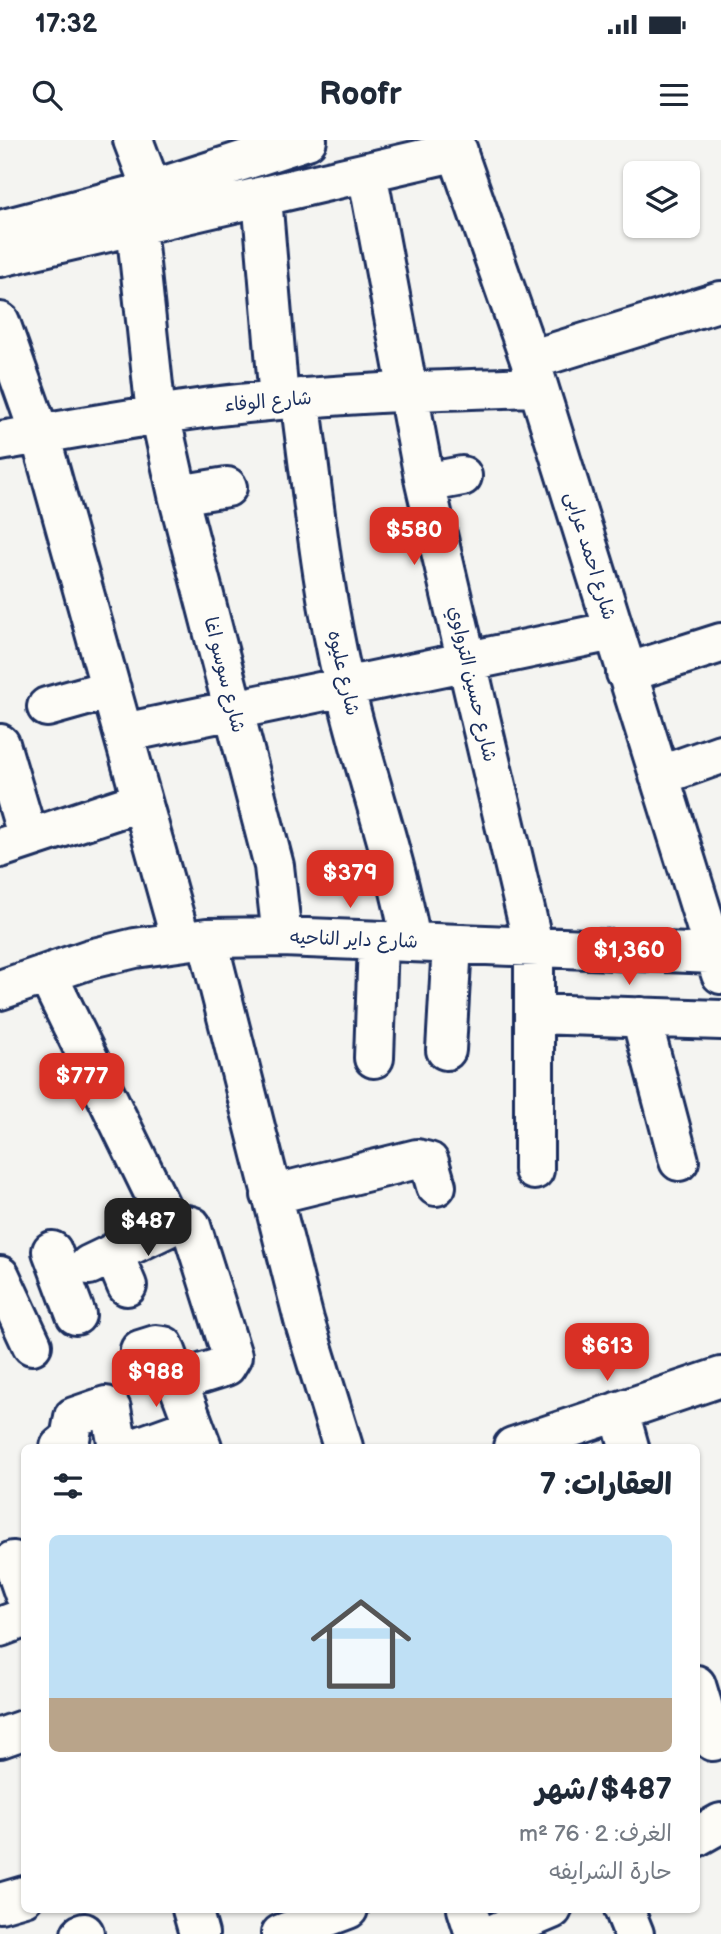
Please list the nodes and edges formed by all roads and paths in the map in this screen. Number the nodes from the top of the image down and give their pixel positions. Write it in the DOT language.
graph roads {
  1 [pos="133,140"];
  2 [pos="293,142"];
  3 [pos="456,146"];
  4 [pos="367,172"];
  5 [pos="152,190"];
  6 [pos="262,197"];
  7 [pos="136,226"];
  8 [pos="0,230"];
  9 [pos="0,257"];
  10 [pos="721,301"];
  11 [pos="0,321"];
  12 [pos="534,374"];
  13 [pos="406,391"];
  14 [pos="289,399"];
  15 [pos="158,414"];
  16 [pos="13,431"];
  17 [pos="463,476"];
  18 [pos="425,483"];
  19 [pos="227,487"];
  20 [pos="178,495"];
  21 [pos="613,631"];
  22 [pos="721,643"];
  23 [pos="467,662"];
  24 [pos="626,673"];
  25 [pos="345,688"];
  26 [pos="111,689"];
  27 [pos="47,707"];
  28 [pos="233,710"];
  29 [pos="123,733"];
  30 [pos="0,744"];
  31 [pos="721,754"];
  32 [pos="659,776"];
  33 [pos="142,801"];
  34 [pos="14,843"];
  35 [pos="282,937"];
  36 [pos="194,940"];
  37 [pos="395,942"];
  38 [pos="452,944"];
  39 [pos="534,948"];
  40 [pos="718,964"];
  41 [pos="47,974"];
  42 [pos="0,990"];
  43 [pos="534,1014"];
  44 [pos="641,1017"];
  45 [pos="721,1020"];
  46 [pos="446,1051"];
  47 [pos="374,1058"];
  48 [pos="678,1161"];
  49 [pos="534,1170"];
  50 [pos="436,1186"];
  51 [pos="271,1195"];
  52 [pos="170,1226"];
  53 [pos="88,1265"];
  54 [pos="4,1285"];
  55 [pos="76,1315"];
  56 [pos="32,1345"];
  57 [pos="140,1350"];
  58 [pos="721,1377"];
  59 [pos="178,1381"];
  60 [pos="619,1411"];
  61 [pos="198,1437"];
  62 [pos="64,1444"];
  63 [pos="117,1444"];
  64 [pos="156,1444"];
  65 [pos="342,1444"];
  66 [pos="522,1444"];
  67 [pos="628,1444"];
  68 [pos="21,1619"];
  69 [pos="0,1627"];
  70 [pos="700,1701"];
  71 [pos="710,1742"];
  72 [pos="721,1823"];
  73 [pos="700,1835"];
  74 [pos="21,1897"];
  75 [pos="0,1903"];
  76 [pos="193,1913"];
  77 [pos="272,1913"];
  78 [pos="337,1913"];
  79 [pos="468,1913"];
  80 [pos="543,1913"];
  81 [pos="626,1913"];
  82 [pos="199,1934"];
  83 [pos="279,1934"];
  84 [pos="475,1934"];
  85 [pos="493,1934"];
  86 [pos="634,1934"];
  1 -- 5 [label="street"];
  2 -- 5 [label="street"];
  3 -- 4 [label="street"];
  3 -- 12 [label="street, شارع احمد عرابى"];
  4 -- 6 [label="street"];
  4 -- 13 [label="street, شارع حسين الترواوي"];
  5 -- 8 [label="street"];
  6 -- 7 [label="street"];
  6 -- 14 [label="street, شارع عليوه"];
  7 -- 9 [label="street"];
  7 -- 15 [label="street, شارع سوسو اغا"];
  10 -- 12 [label="street, شارع الوفاء"];
  11 -- 16 [label="street"];
  12 -- 13 [label="street, شارع الوفاء"];
  12 -- 21 [label="street, شارع احمد عرابى"];
  13 -- 14 [label="street, شارع الوفاء"];
  13 -- 18 [label="street, شارع حسين الترواوي"];
  14 -- 15 [label="street, شارع الوفاء"];
  14 -- 25 [label="street, شارع عليوه"];
  15 -- 16 [label="street, شارع الوفاء"];
  15 -- 20 [label="street, شارع سوسو اغا"];
  16 -- 26 [label="street"];
  17 -- 18 [label="street"];
  18 -- 23 [label="street, شارع حسين الترواوي"];
  19 -- 20 [label="street"];
  20 -- 28 [label="street, شارع سوسو اغا"];
  21 -- 23 [label="street"];
  21 -- 24 [label="street, شارع احمد عرابى"];
  22 -- 24 [label="street"];
  23 -- 25 [label="street"];
  23 -- 39 [label="street, شارع حسين الترواوي"];
  24 -- 32 [label="street, شارع احمد عرابى"];
  25 -- 28 [label="street"];
  25 -- 37 [label="street, شارع عليوه"];
  26 -- 27 [label="street"];
  26 -- 29 [label="street"];
  28 -- 29 [label="street"];
  28 -- 35 [label="street, شارع سوسو اغا"];
  29 -- 33 [label="street"];
  30 -- 34 [label="street"];
  31 -- 32 [label="street"];
  32 -- 40 [label="street, شارع احمد عرابى"];
  33 -- 34 [label="street"];
  33 -- 36 [label="street"];
  35 -- 36 [label="street, شارع داير الناحيه"];
  35 -- 37 [label="street, شارع داير الناحيه"];
  36 -- 41 [label="street, شارع داير الناحيه"];
  36 -- 51 [label="street"];
  37 -- 38 [label="street, شارع داير الناحيه"];
  37 -- 47 [label="street, شارع عليوه"];
  38 -- 39 [label="street, شارع داير الناحيه"];
  38 -- 46 [label="street"];
  39 -- 40 [label="street, شارع داير الناحيه"];
  39 -- 43 [label="street, شارع حسين الترواوي"];
  41 -- 42 [label="street, شارع داير الناحيه"];
  41 -- 52 [label="street"];
  43 -- 44 [label="street"];
  43 -- 49 [label="street, شارع حسين الترواوي"];
  44 -- 45 [label="street"];
  44 -- 48 [label="street"];
  50 -- 51 [label="street"];
  51 -- 65 [label="street"];
  52 -- 53 [label="street"];
  52 -- 59 [label="street"];
  53 -- 54 [label="street"];
  53 -- 55 [label="street"];
  54 -- 56 [label="street"];
  57 -- 59 [label="street"];
  58 -- 60 [label="street"];
  59 -- 61 [label="street"];
  60 -- 66 [label="street"];
  60 -- 67 [label="street"];
  61 -- 64 [label="street"];
  62 -- 63 [label="street"];
  68 -- 69 [label="street"];
  70 -- 71 [label="street"];
  72 -- 73 [label="street"];
  74 -- 75 [label="street"];
  76 -- 82 [label="street"];
  77 -- 83 [label="street"];
  78 -- 83 [label="street"];
  79 -- 84 [label="street"];
  80 -- 85 [label="street"];
  81 -- 86 [label="street"];
}
